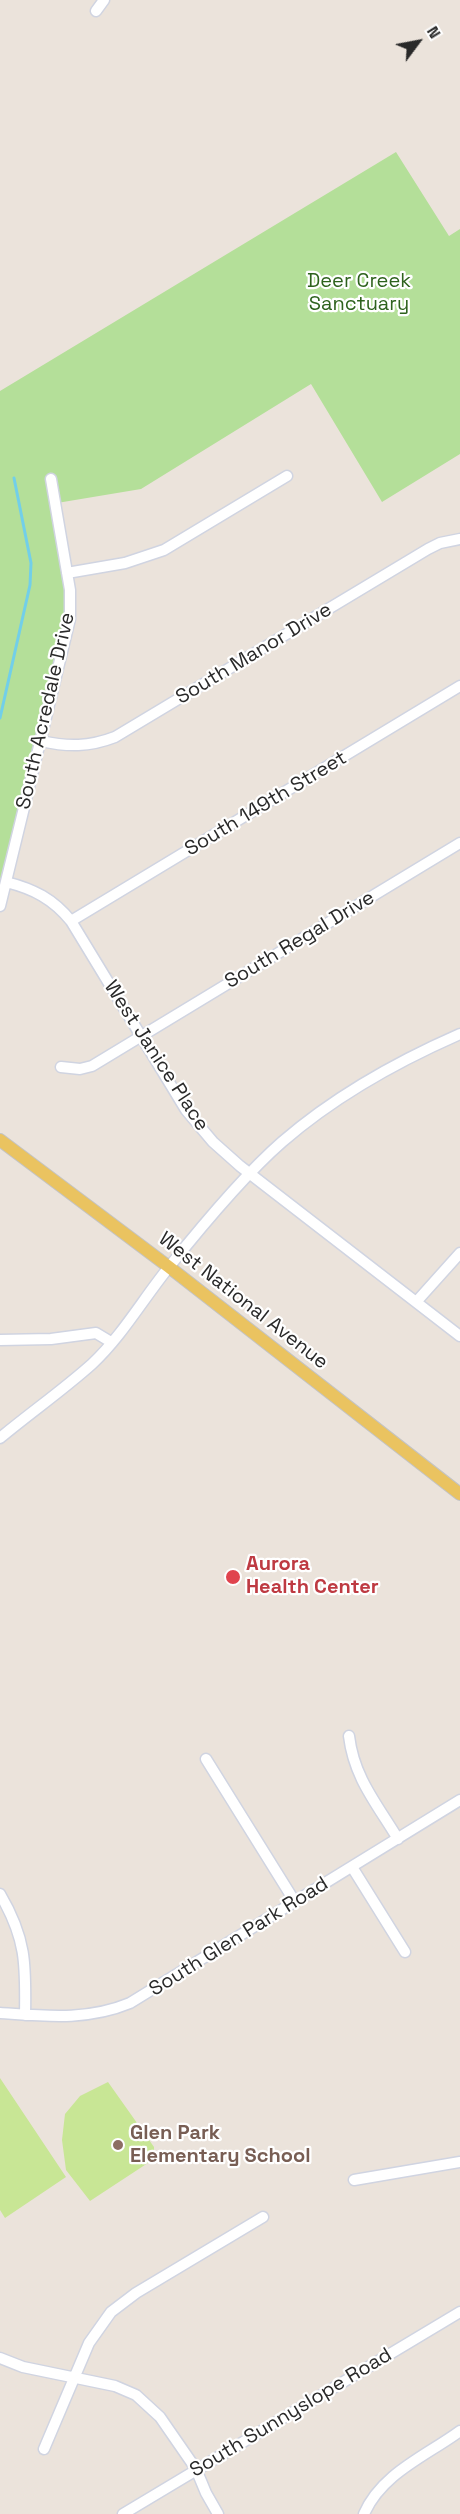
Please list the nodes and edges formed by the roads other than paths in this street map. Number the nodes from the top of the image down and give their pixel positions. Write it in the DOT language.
graph roads {
  1 [pos="104,0"];
  2 [pos="96,11"];
  3 [pos="287,476"];
  4 [pos="51,479"];
  5 [pos="460,539"];
  6 [pos="67,573"];
  7 [pos="460,686"];
  8 [pos="41,741"];
  9 [pos="460,843"];
  10 [pos="6,882"];
  11 [pos="0,906"];
  12 [pos="71,921"];
  13 [pos="460,1034"];
  14 [pos="141,1036"];
  15 [pos="61,1067"];
  16 [pos="0,1140"];
  17 [pos="250,1173"];
  18 [pos="460,1253"];
  19 [pos="169,1267"];
  20 [pos="417,1301"];
  21 [pos="460,1336"];
  22 [pos="0,1340"];
  23 [pos="111,1342"];
  24 [pos="0,1438"];
  25 [pos="460,1494"];
  26 [pos="349,1736"];
  27 [pos="206,1759"];
  28 [pos="460,1800"];
  29 [pos="398,1839"];
  30 [pos="352,1867"];
  31 [pos="0,1894"];
  32 [pos="295,1902"];
  33 [pos="405,1952"];
  34 [pos="0,2013"];
  35 [pos="25,2015"];
  36 [pos="460,2162"];
  37 [pos="354,2180"];
  38 [pos="263,2217"];
  39 [pos="460,2312"];
  40 [pos="0,2358"];
  41 [pos="74,2377"];
  42 [pos="460,2431"];
  43 [pos="44,2449"];
  44 [pos="196,2469"];
  45 [pos="123,2514"];
  46 [pos="218,2514"];
  47 [pos="364,2514"];
  1 -- 2 [label="street"];
  3 -- 6 [label="street"];
  4 -- 6 [label="street, South Acredale Drive"];
  5 -- 8 [label="street, South Manor Drive"];
  6 -- 8 [label="street, South Acredale Drive"];
  7 -- 12 [label="street, South 149th Street"];
  8 -- 10 [label="street, South Acredale Drive"];
  9 -- 14 [label="street, South Regal Drive"];
  10 -- 11 [label="street, South Acredale Drive"];
  10 -- 12 [label="street, West Janice Place"];
  12 -- 14 [label="street, West Janice Place"];
  13 -- 17 [label="street"];
  14 -- 15 [label="street, South Regal Drive"];
  14 -- 17 [label="street, West Janice Place"];
  16 -- 19 [label="main road, West National Avenue"];
  17 -- 19 [label="street"];
  17 -- 20 [label="street, West Janice Place"];
  18 -- 20 [label="street"];
  19 -- 23 [label="street"];
  19 -- 25 [label="main road, West National Avenue"];
  20 -- 21 [label="street, West Janice Place"];
  22 -- 23 [label="street"];
  23 -- 24 [label="street"];
  26 -- 29 [label="street"];
  27 -- 32 [label="street"];
  28 -- 29 [label="street, South Glen Park Road"];
  29 -- 30 [label="street, South Glen Park Road"];
  30 -- 32 [label="street, South Glen Park Road"];
  30 -- 33 [label="street"];
  31 -- 35 [label="street"];
  32 -- 35 [label="street, South Glen Park Road"];
  34 -- 35 [label="street, South Glen Park Road"];
  36 -- 37 [label="street"];
  38 -- 41 [label="street"];
  39 -- 44 [label="street, South Sunnyslope Road"];
  40 -- 41 [label="street"];
  41 -- 43 [label="street"];
  41 -- 44 [label="street"];
  42 -- 47 [label="street"];
  44 -- 45 [label="street, South Sunnyslope Road"];
  44 -- 46 [label="street"];
}
